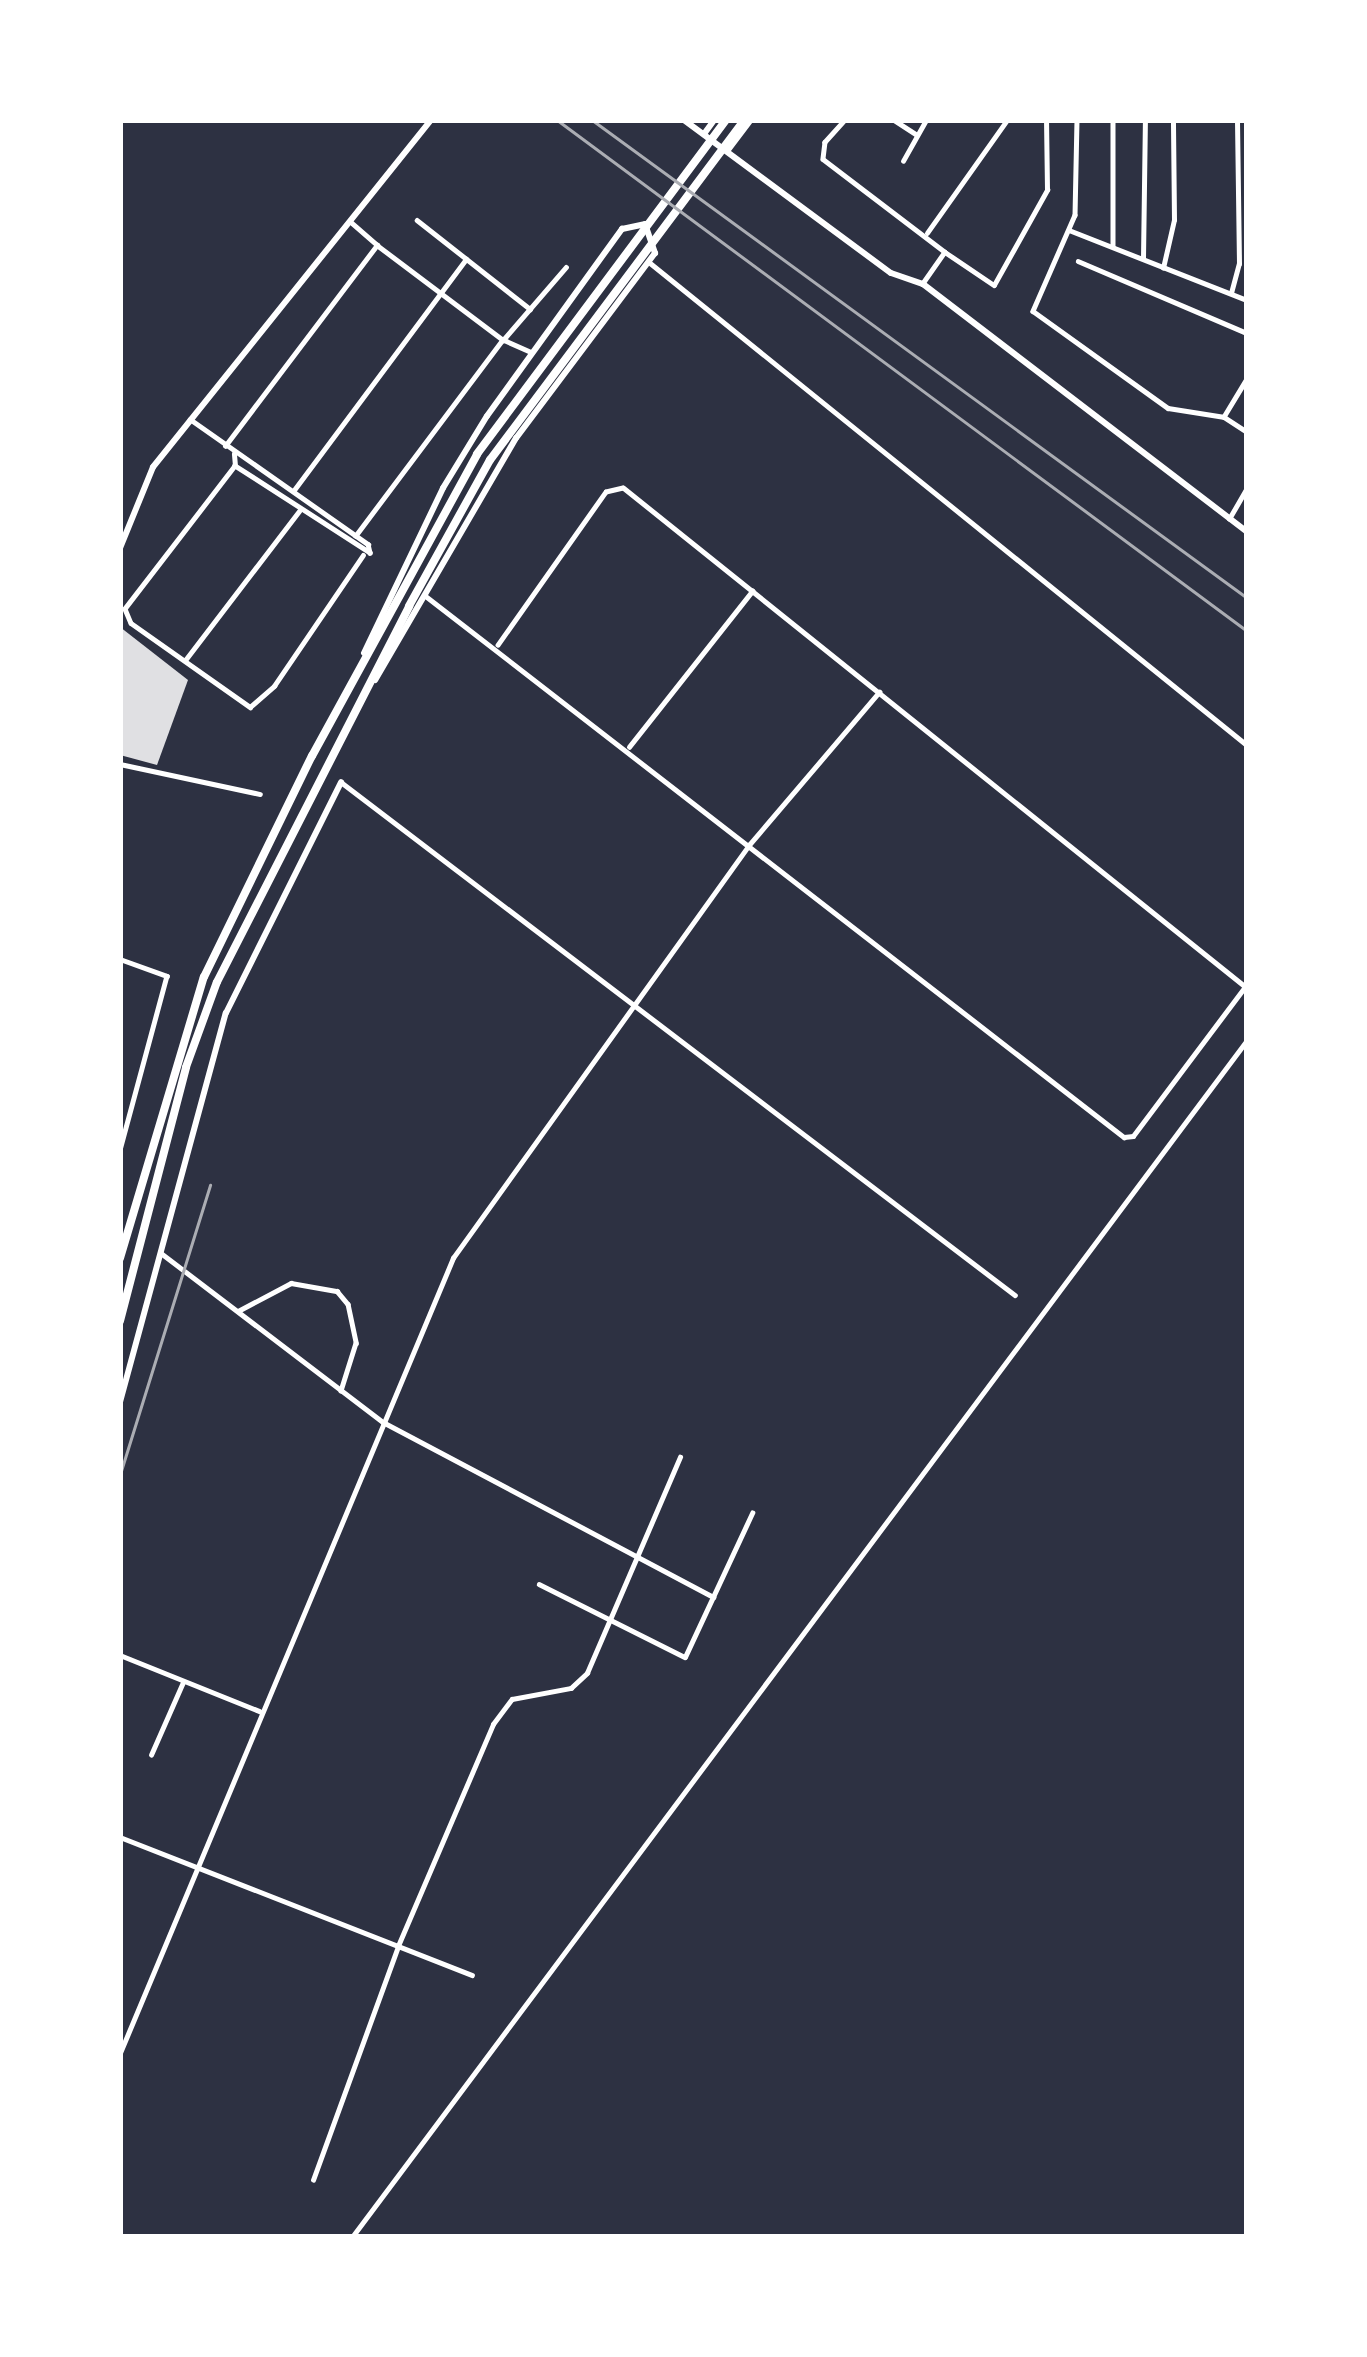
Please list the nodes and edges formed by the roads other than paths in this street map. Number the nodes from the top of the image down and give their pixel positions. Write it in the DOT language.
graph roads {
  1 [pos="431,120"];
  2 [pos="684,120"];
  3 [pos="714,120"];
  4 [pos="726,120"];
  5 [pos="748,120"];
  6 [pos="845,120"];
  7 [pos="894,120"];
  8 [pos="926,120"];
  9 [pos="1006,120"];
  10 [pos="1046,120"];
  11 [pos="1077,120"];
  12 [pos="1113,120"];
  13 [pos="1144,120"];
  14 [pos="1173,120"];
  15 [pos="1237,120"];
  16 [pos="704,134"];
  17 [pos="917,135"];
  18 [pos="728,150"];
  19 [pos="903,160"];
  20 [pos="417,220"];
  21 [pos="352,224"];
  22 [pos="1069,230"];
  23 [pos="926,235"];
  24 [pos="377,245"];
  25 [pos="1113,249"];
  26 [pos="945,252"];
  27 [pos="466,259"];
  28 [pos="1143,260"];
  29 [pos="1078,261"];
  30 [pos="649,262"];
  31 [pos="566,268"];
  32 [pos="1163,268"];
  33 [pos="923,284"];
  34 [pos="440,292"];
  35 [pos="1231,293"];
  36 [pos="1247,300"];
  37 [pos="530,309"];
  38 [pos="1247,333"];
  39 [pos="503,340"];
  40 [pos="532,353"];
  41 [pos="1246,381"];
  42 [pos="1224,417"];
  43 [pos="190,419"];
  44 [pos="1247,432"];
  45 [pos="225,446"];
  46 [pos="234,454"];
  47 [pos="236,466"];
  48 [pos="1247,488"];
  49 [pos="294,490"];
  50 [pos="299,511"];
  51 [pos="1229,519"];
  52 [pos="1247,532"];
  53 [pos="356,536"];
  54 [pos="120,548"];
  55 [pos="364,555"];
  56 [pos="752,591"];
  57 [pos="427,597"];
  58 [pos="498,645"];
  59 [pos="184,661"];
  60 [pos="879,692"];
  61 [pos="346,695"];
  62 [pos="361,700"];
  63 [pos="1247,745"];
  64 [pos="628,748"];
  65 [pos="120,764"];
  66 [pos="341,782"];
  67 [pos="260,794"];
  68 [pos="749,845"];
  69 [pos="120,959"];
  70 [pos="638,1007"];
  71 [pos="1247,1040"];
  72 [pos="120,1150"];
  73 [pos="161,1252"];
  74 [pos="120,1258"];
  75 [pos="1015,1295"];
  76 [pos="238,1311"];
  77 [pos="120,1321"];
  78 [pos="341,1391"];
  79 [pos="120,1402"];
  80 [pos="383,1422"];
  81 [pos="680,1457"];
  82 [pos="752,1514"];
  83 [pos="637,1562"];
  84 [pos="539,1584"];
  85 [pos="713,1597"];
  86 [pos="614,1618"];
  87 [pos="120,1655"];
  88 [pos="183,1682"];
  89 [pos="261,1712"];
  90 [pos="151,1756"];
  91 [pos="120,1838"];
  92 [pos="197,1867"];
  93 [pos="398,1946"];
  94 [pos="472,1975"];
  95 [pos="120,2053"];
  96 [pos="313,2180"];
  97 [pos="352,2237"];
  1 -- 21 [label="street"];
  2 -- 16 [label="street"];
  3 -- 16 [label="street"];
  4 -- 61 [label="main road"];
  5 -- 18 [label="street"];
  5 -- 62 [label="main road"];
  6 -- 23 [label="street"];
  7 -- 17 [label="street"];
  8 -- 17 [label="street"];
  9 -- 23 [label="street"];
  10 -- 26 [label="street"];
  11 -- 22 [label="street"];
  12 -- 25 [label="street"];
  13 -- 28 [label="street"];
  14 -- 32 [label="street"];
  15 -- 35 [label="street"];
  16 -- 18 [label="street"];
  17 -- 19 [label="street"];
  18 -- 33 [label="street"];
  20 -- 27 [label="street"];
  21 -- 24 [label="street"];
  21 -- 43 [label="street"];
  22 -- 25 [label="street"];
  22 -- 42 [label="street"];
  23 -- 26 [label="street"];
  24 -- 34 [label="street"];
  24 -- 45 [label="street"];
  25 -- 28 [label="street"];
  26 -- 33 [label="street"];
  27 -- 34 [label="street"];
  27 -- 37 [label="street"];
  28 -- 32 [label="street"];
  29 -- 38 [label="street"];
  30 -- 40 [label="street"];
  30 -- 57 [label="street"];
  30 -- 63 [label="street"];
  31 -- 37 [label="street"];
  32 -- 35 [label="street"];
  33 -- 51 [label="street"];
  34 -- 39 [label="street"];
  34 -- 49 [label="street"];
  35 -- 36 [label="street"];
  37 -- 39 [label="street"];
  39 -- 40 [label="street"];
  39 -- 53 [label="street"];
  40 -- 61 [label="street"];
  41 -- 42 [label="street"];
  42 -- 44 [label="street"];
  43 -- 45 [label="street"];
  43 -- 54 [label="street"];
  45 -- 46 [label="street"];
  46 -- 47 [label="street"];
  46 -- 49 [label="street"];
  47 -- 50 [label="street"];
  47 -- 59 [label="street"];
  48 -- 51 [label="street"];
  49 -- 53 [label="street"];
  50 -- 55 [label="street"];
  50 -- 59 [label="street"];
  51 -- 52 [label="street"];
  53 -- 55 [label="street"];
  55 -- 59 [label="street"];
  56 -- 58 [label="street"];
  56 -- 60 [label="street"];
  56 -- 64 [label="street"];
  57 -- 58 [label="street"];
  57 -- 62 [label="street"];
  58 -- 64 [label="street"];
  60 -- 68 [label="street"];
  60 -- 68 [label="street"];
  61 -- 74 [label="main road"];
  62 -- 77 [label="main road"];
  64 -- 68 [label="street"];
  65 -- 67 [label="street"];
  66 -- 70 [label="street"];
  66 -- 73 [label="street"];
  68 -- 70 [label="street"];
  69 -- 72 [label="street"];
  70 -- 75 [label="street"];
  70 -- 80 [label="street"];
  71 -- 97 [label="street"];
  73 -- 76 [label="street"];
  73 -- 79 [label="street"];
  76 -- 78 [label="street"];
  76 -- 78 [label="street"];
  78 -- 80 [label="street"];
  80 -- 83 [label="street"];
  80 -- 89 [label="street"];
  81 -- 83 [label="street"];
  82 -- 85 [label="street"];
  83 -- 85 [label="street"];
  83 -- 86 [label="street"];
  84 -- 86 [label="street"];
  85 -- 86 [label="street"];
  86 -- 93 [label="street"];
  87 -- 88 [label="street"];
  88 -- 89 [label="street"];
  88 -- 90 [label="street"];
  89 -- 92 [label="street"];
  91 -- 92 [label="street"];
  92 -- 93 [label="street"];
  92 -- 95 [label="street"];
  93 -- 94 [label="street"];
  93 -- 96 [label="street"];
}
